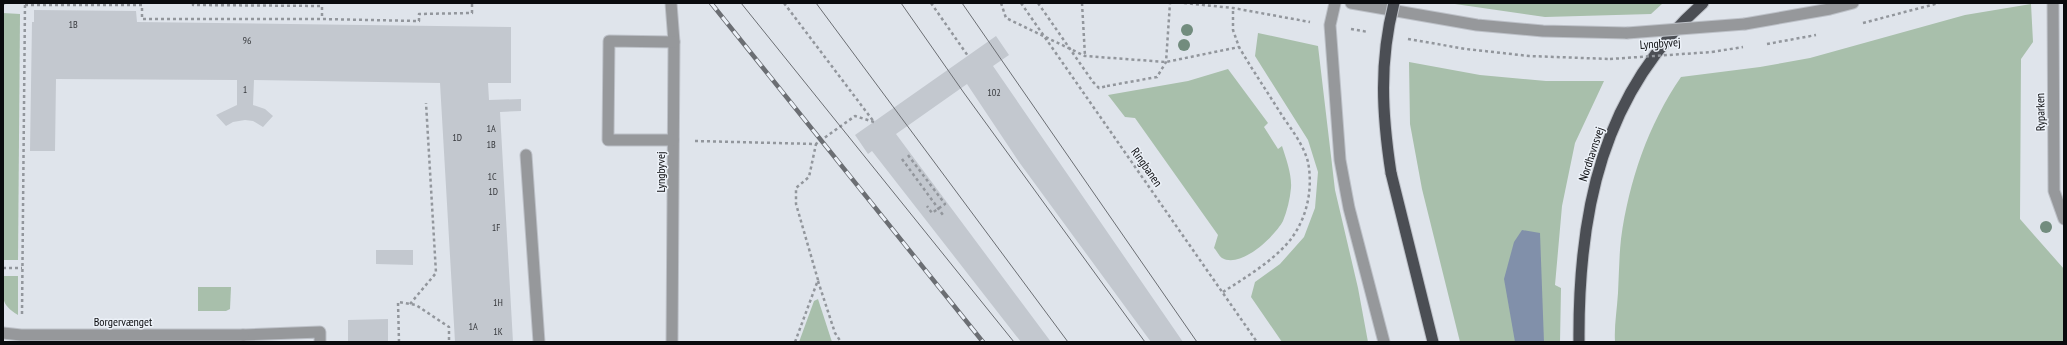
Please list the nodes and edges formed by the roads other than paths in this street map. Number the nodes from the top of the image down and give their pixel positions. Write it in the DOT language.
graph roads {
  1 [pos="671,3"];
  2 [pos="1335,3"];
  3 [pos="1352,3"];
  4 [pos="1394,3"];
  5 [pos="1703,3"];
  6 [pos="1853,3"];
  7 [pos="2053,3"];
  8 [pos="674,42"];
  9 [pos="673,140"];
  10 [pos="526,155"];
  11 [pos="2064,219"];
  12 [pos="3,333"];
  13 [pos="320,342"];
  14 [pos="539,342"];
  15 [pos="672,342"];
  16 [pos="1384,342"];
  17 [pos="1433,342"];
  18 [pos="1579,342"];
  1 -- 8 [label="street, Lyngbyvej"];
  2 -- 16 [label="street"];
  3 -- 6 [label="street, bridge"];
  4 -- 17 [label="highway, bridge"];
  5 -- 18 [label="highway, Nordhavnsvej"];
  7 -- 11 [label="street, Ryparken"];
  8 -- 9 [label="street, Lyngbyvej"];
  8 -- 9 [label="street"];
  9 -- 15 [label="street, Lyngbyvej"];
  10 -- 14 [label="street"];
  12 -- 13 [label="street, Borgervænget"];
}
